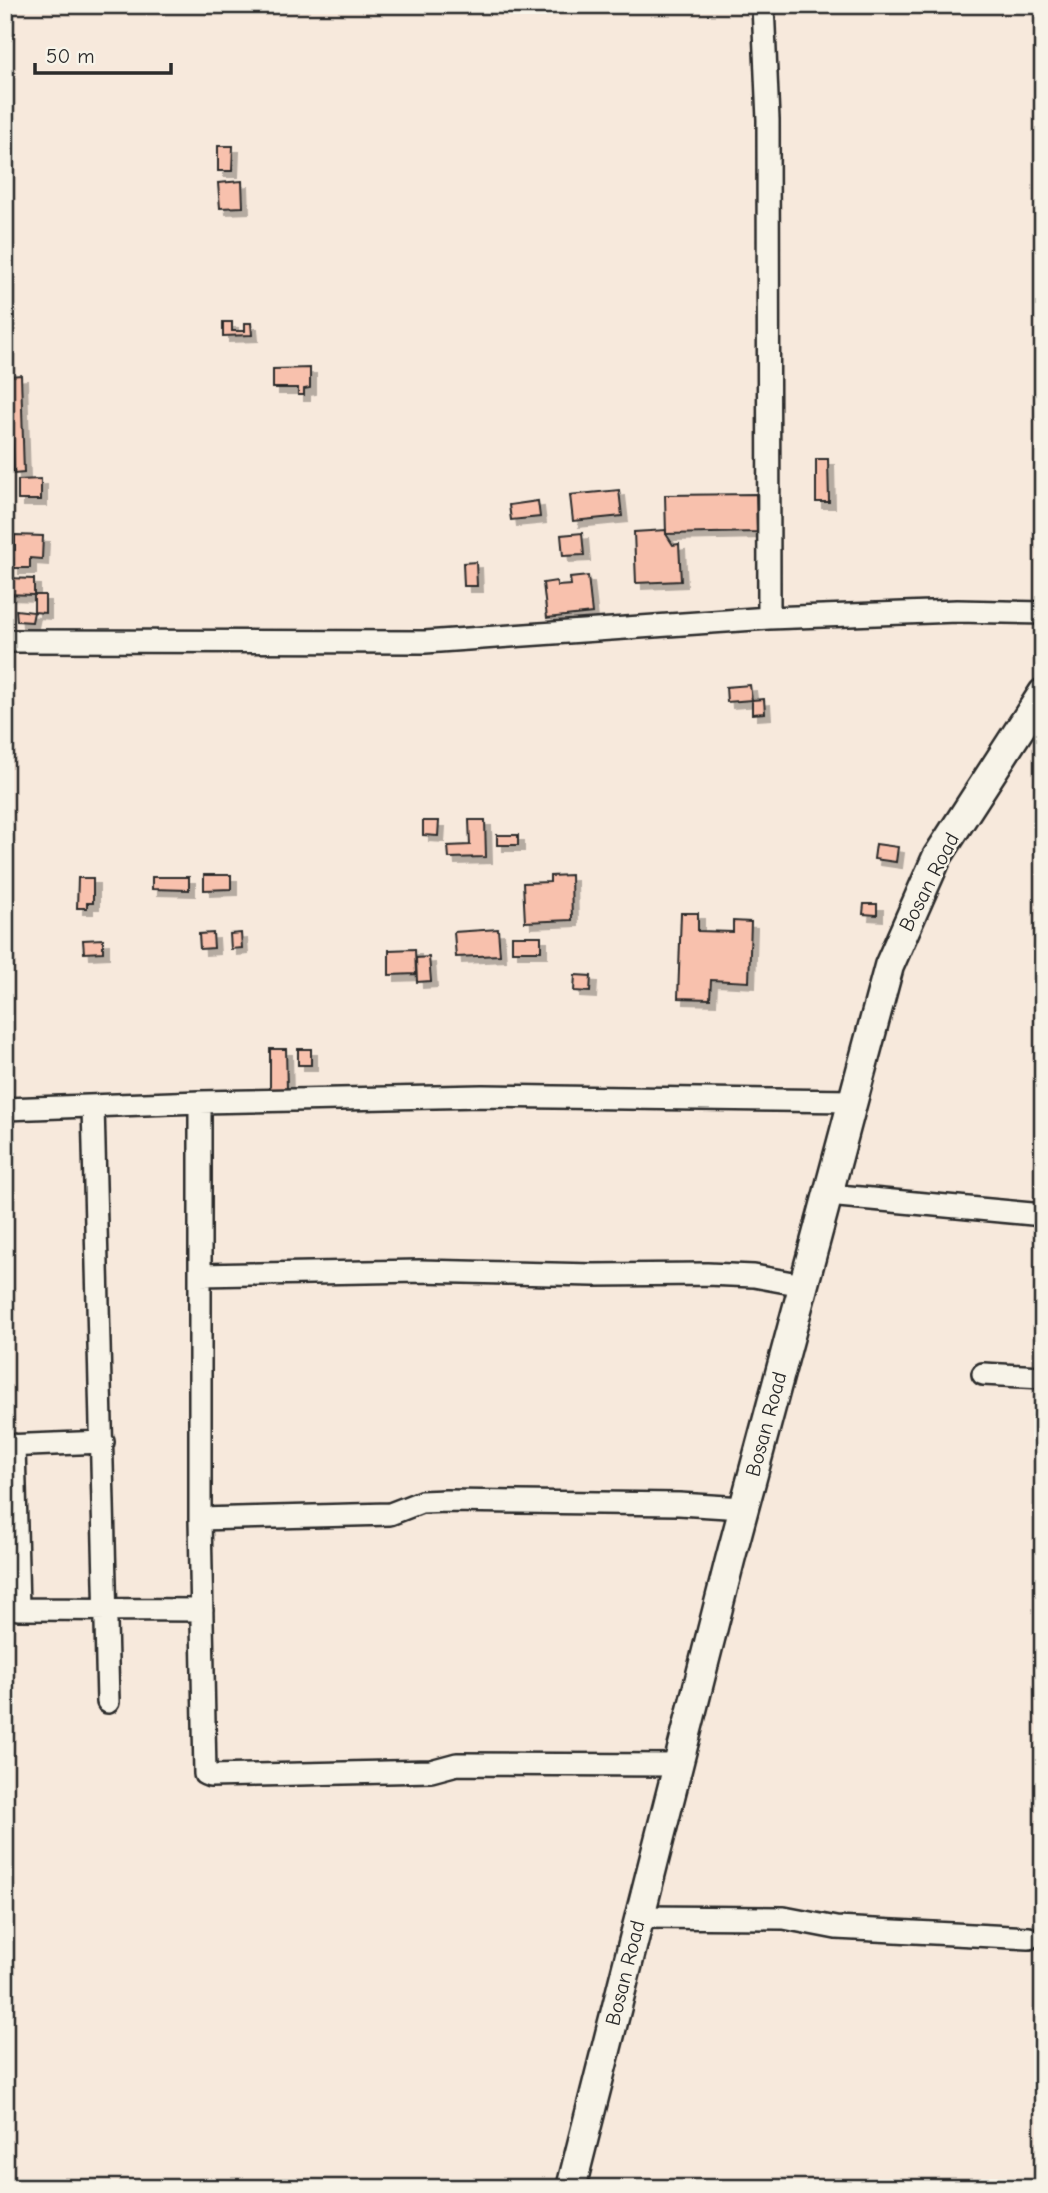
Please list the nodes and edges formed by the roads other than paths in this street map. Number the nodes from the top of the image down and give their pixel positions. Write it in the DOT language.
graph roads {
  1 [pos="762,5"];
  2 [pos="1043,613"];
  3 [pos="769,618"];
  4 [pos="5,640"];
  5 [pos="1043,693"];
  6 [pos="853,1101"];
  7 [pos="200,1102"];
  8 [pos="93,1106"];
  9 [pos="5,1109"];
  10 [pos="828,1195"];
  11 [pos="1043,1215"];
  12 [pos="200,1275"];
  13 [pos="803,1285"];
  14 [pos="983,1374"];
  15 [pos="1043,1377"];
  16 [pos="103,1442"];
  17 [pos="10,1446"];
  18 [pos="743,1508"];
  19 [pos="200,1519"];
  20 [pos="107,1610"];
  21 [pos="202,1610"];
  22 [pos="108,1702"];
  23 [pos="678,1765"];
  24 [pos="639,1917"];
  25 [pos="1029,1938"];
  26 [pos="571,2188"];
  1 -- 3 [label="street"];
  2 -- 3 [label="street"];
  3 -- 4 [label="street"];
  5 -- 6 [label="main road, Bosan Road"];
  6 -- 7 [label="street"];
  6 -- 10 [label="main road, Bosan Road"];
  7 -- 8 [label="street"];
  7 -- 12 [label="street"];
  8 -- 9 [label="street"];
  8 -- 16 [label="street"];
  10 -- 11 [label="street"];
  10 -- 13 [label="main road, Bosan Road"];
  12 -- 13 [label="street"];
  12 -- 19 [label="street"];
  13 -- 18 [label="main road, Bosan Road"];
  14 -- 15 [label="street"];
  16 -- 17 [label="street"];
  16 -- 20 [label="street"];
  17 -- 20 [label="street"];
  18 -- 19 [label="street"];
  18 -- 23 [label="main road, Bosan Road"];
  19 -- 21 [label="street"];
  20 -- 21 [label="street"];
  20 -- 22 [label="street"];
  21 -- 23 [label="street"];
  23 -- 24 [label="main road, Bosan Road"];
  24 -- 25 [label="street"];
  24 -- 26 [label="main road, Bosan Road"];
}
